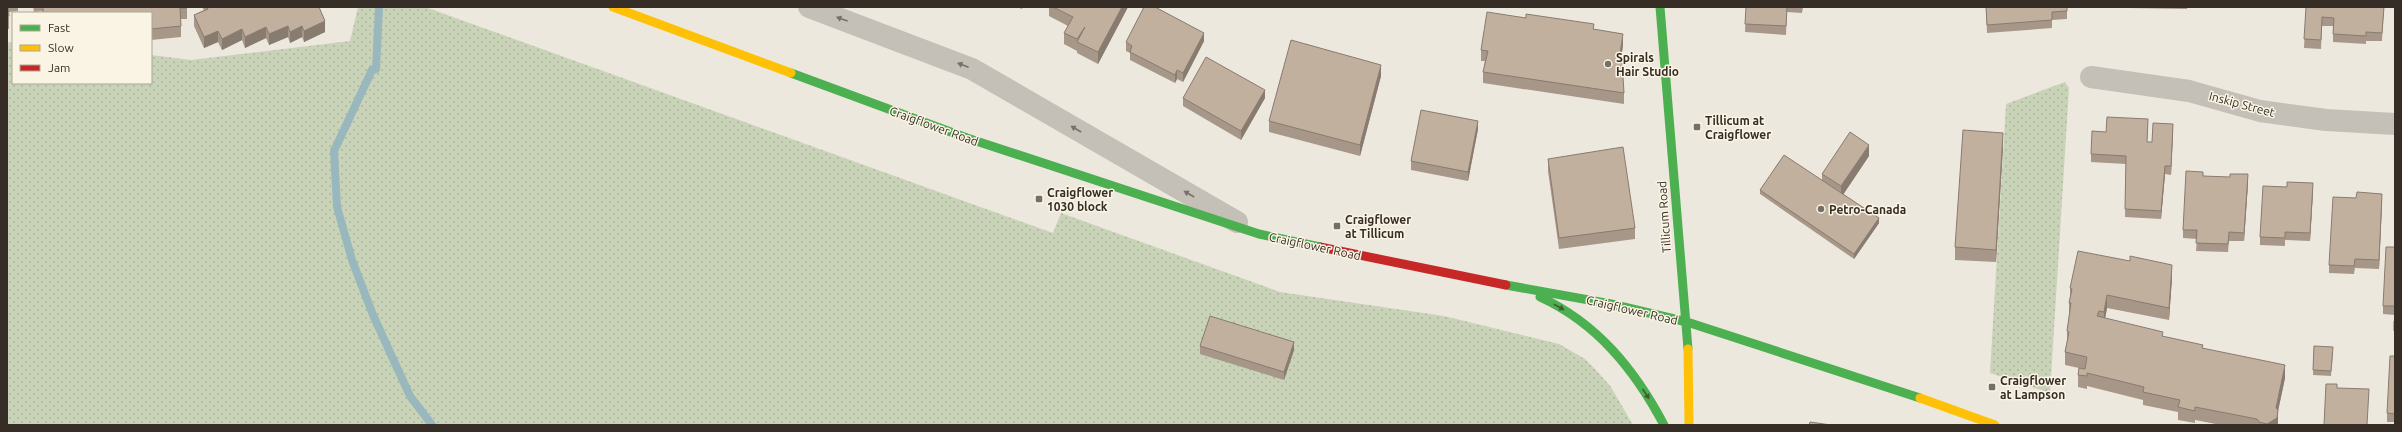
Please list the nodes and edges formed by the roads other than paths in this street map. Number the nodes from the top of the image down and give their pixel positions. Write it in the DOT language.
graph roads {
  1 [pos="613,7"];
  2 [pos="809,7"];
  3 [pos="1660,7"];
  4 [pos="2091,77"];
  5 [pos="2395,124"];
  6 [pos="1259,234"];
  7 [pos="1483,280"];
  8 [pos="1687,322"];
  9 [pos="1664,425"];
  10 [pos="1689,425"];
  11 [pos="1996,425"];
  1 -- 6 [label="main road, Craigflower Road"];
  6 -- 2 [label="street, Craigflower Road, one-way"];
  3 -- 8 [label="main road, Tillicum Road"];
  4 -- 5 [label="street, Inskip Street"];
  6 -- 7 [label="main road, Craigflower Road"];
  7 -- 8 [label="main road, Craigflower Road"];
  7 -- 9 [label="main road, one-way"];
  8 -- 10 [label="main road, Tillicum Road"];
  8 -- 11 [label="main road, Craigflower Road"];
}
